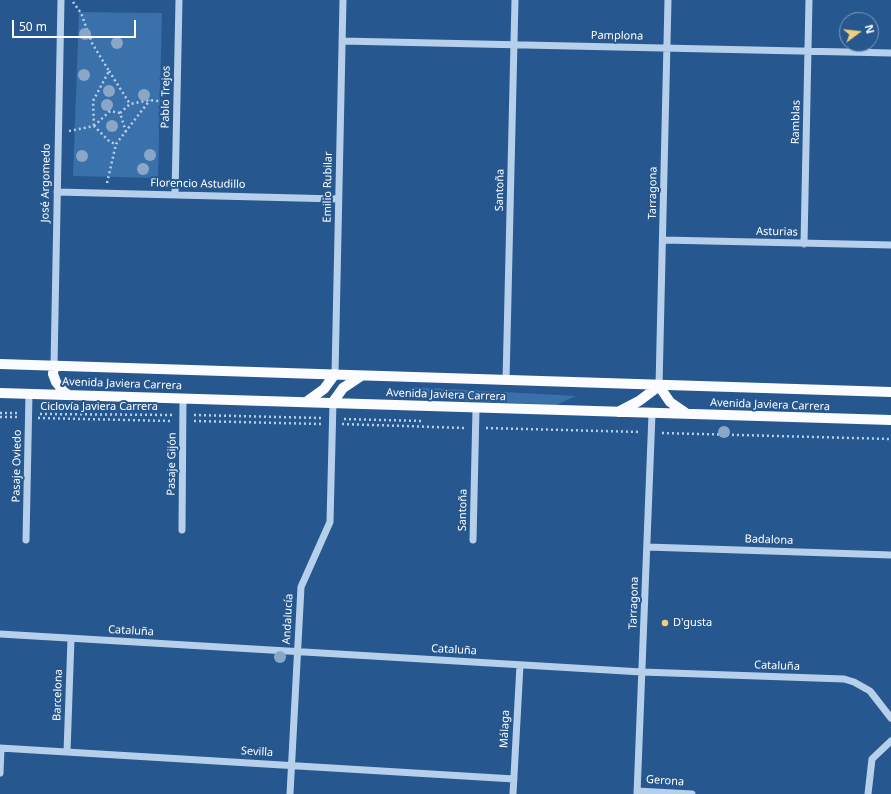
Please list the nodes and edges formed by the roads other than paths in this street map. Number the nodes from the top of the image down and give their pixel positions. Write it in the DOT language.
graph roads {
  1 [pos="61,0"];
  2 [pos="179,0"];
  3 [pos="343,0"];
  4 [pos="515,0"];
  5 [pos="668,0"];
  6 [pos="809,0"];
  7 [pos="342,41"];
  8 [pos="514,45"];
  9 [pos="667,48"];
  10 [pos="808,51"];
  11 [pos="891,53"];
  12 [pos="57,192"];
  13 [pos="175,195"];
  14 [pos="338,199"];
  15 [pos="663,240"];
  16 [pos="804,244"];
  17 [pos="891,245"];
  18 [pos="0,364"];
  19 [pos="54,366"];
  20 [pos="335,374"];
  21 [pos="361,376"];
  22 [pos="506,381"];
  23 [pos="659,386"];
  24 [pos="891,392"];
  25 [pos="0,393"];
  26 [pos="30,394"];
  27 [pos="69,395"];
  28 [pos="183,398"];
  29 [pos="306,402"];
  30 [pos="333,402"];
  31 [pos="476,409"];
  32 [pos="616,413"];
  33 [pos="652,414"];
  34 [pos="688,414"];
  35 [pos="891,420"];
  36 [pos="182,530"];
  37 [pos="26,540"];
  38 [pos="473,540"];
  39 [pos="647,547"];
  40 [pos="891,555"];
  41 [pos="0,634"];
  42 [pos="71,639"];
  43 [pos="298,652"];
  44 [pos="520,665"];
  45 [pos="642,672"];
  46 [pos="891,718"];
  47 [pos="891,742"];
  48 [pos="1,748"];
  49 [pos="67,752"];
  50 [pos="291,765"];
  51 [pos="0,773"];
  52 [pos="514,778"];
  53 [pos="637,792"];
  54 [pos="290,794"];
  55 [pos="513,794"];
  56 [pos="692,794"];
  57 [pos="868,794"];
  1 -- 12 [label="street, José Argomedo"];
  2 -- 13 [label="street, Pablo Trejos"];
  3 -- 7 [label="street, Emilio Rubilar"];
  4 -- 8 [label="street, Santoña"];
  5 -- 9 [label="street, Tarragona"];
  6 -- 10 [label="street, Ramblas"];
  7 -- 8 [label="street, Pamplona"];
  7 -- 14 [label="street, Emilio Rubilar"];
  8 -- 9 [label="street, Pamplona"];
  8 -- 22 [label="street, Santoña"];
  9 -- 10 [label="street, Pamplona"];
  9 -- 15 [label="street, Tarragona"];
  10 -- 11 [label="street, Pamplona"];
  10 -- 16 [label="street, Ramblas"];
  12 -- 13 [label="street, Florencio Astudillo"];
  12 -- 19 [label="street, José Argomedo"];
  13 -- 14 [label="street, Florencio Astudillo"];
  14 -- 20 [label="street, Emilio Rubilar"];
  15 -- 16 [label="street, Asturias"];
  15 -- 23 [label="street, Tarragona"];
  16 -- 17 [label="street, Asturias"];
  18 -- 19 [label="main road, Avenida Javiera Carrera"];
  19 -- 20 [label="main road, Avenida Javiera Carrera"];
  19 -- 27 [label="main road"];
  20 -- 21 [label="main road, Avenida Javiera Carrera"];
  20 -- 29 [label="main road"];
  21 -- 22 [label="main road, Avenida Javiera Carrera"];
  21 -- 30 [label="main road"];
  22 -- 23 [label="main road, Avenida Javiera Carrera"];
  23 -- 24 [label="main road, Avenida Javiera Carrera"];
  23 -- 32 [label="main road"];
  23 -- 34 [label="main road"];
  25 -- 26 [label="main road, Avenida Javiera Carrera"];
  26 -- 27 [label="main road, Avenida Javiera Carrera"];
  26 -- 37 [label="street, Pasaje Oviedo"];
  27 -- 28 [label="main road, Avenida Javiera Carrera"];
  28 -- 29 [label="main road, Avenida Javiera Carrera"];
  28 -- 36 [label="street, Pasaje Gijón"];
  29 -- 30 [label="main road, Avenida Javiera Carrera"];
  30 -- 31 [label="main road, Avenida Javiera Carrera"];
  30 -- 43 [label="street, Andalucía"];
  31 -- 32 [label="main road, Avenida Javiera Carrera"];
  31 -- 38 [label="street, Santoña"];
  32 -- 33 [label="main road, Avenida Javiera Carrera"];
  33 -- 34 [label="main road, Avenida Javiera Carrera"];
  33 -- 39 [label="street, Tarragona"];
  34 -- 35 [label="main road, Avenida Javiera Carrera"];
  39 -- 40 [label="street, Badalona"];
  39 -- 45 [label="street, Tarragona"];
  41 -- 42 [label="street, Cataluña"];
  42 -- 43 [label="street, Cataluña"];
  42 -- 49 [label="street, Barcelona"];
  43 -- 44 [label="street, Cataluña"];
  43 -- 50 [label="street, Andalucía"];
  44 -- 45 [label="street, Cataluña"];
  44 -- 52 [label="street, Málaga"];
  45 -- 46 [label="street, Cataluña"];
  45 -- 53 [label="street, Tarragona"];
  47 -- 57 [label="street"];
  48 -- 49 [label="street, Sevilla"];
  48 -- 51 [label="street"];
  49 -- 50 [label="street, Sevilla"];
  50 -- 52 [label="street, Sevilla"];
  50 -- 54 [label="street, Andalucía"];
  52 -- 55 [label="street, Málaga"];
  53 -- 56 [label="street, Gerona"];
}
